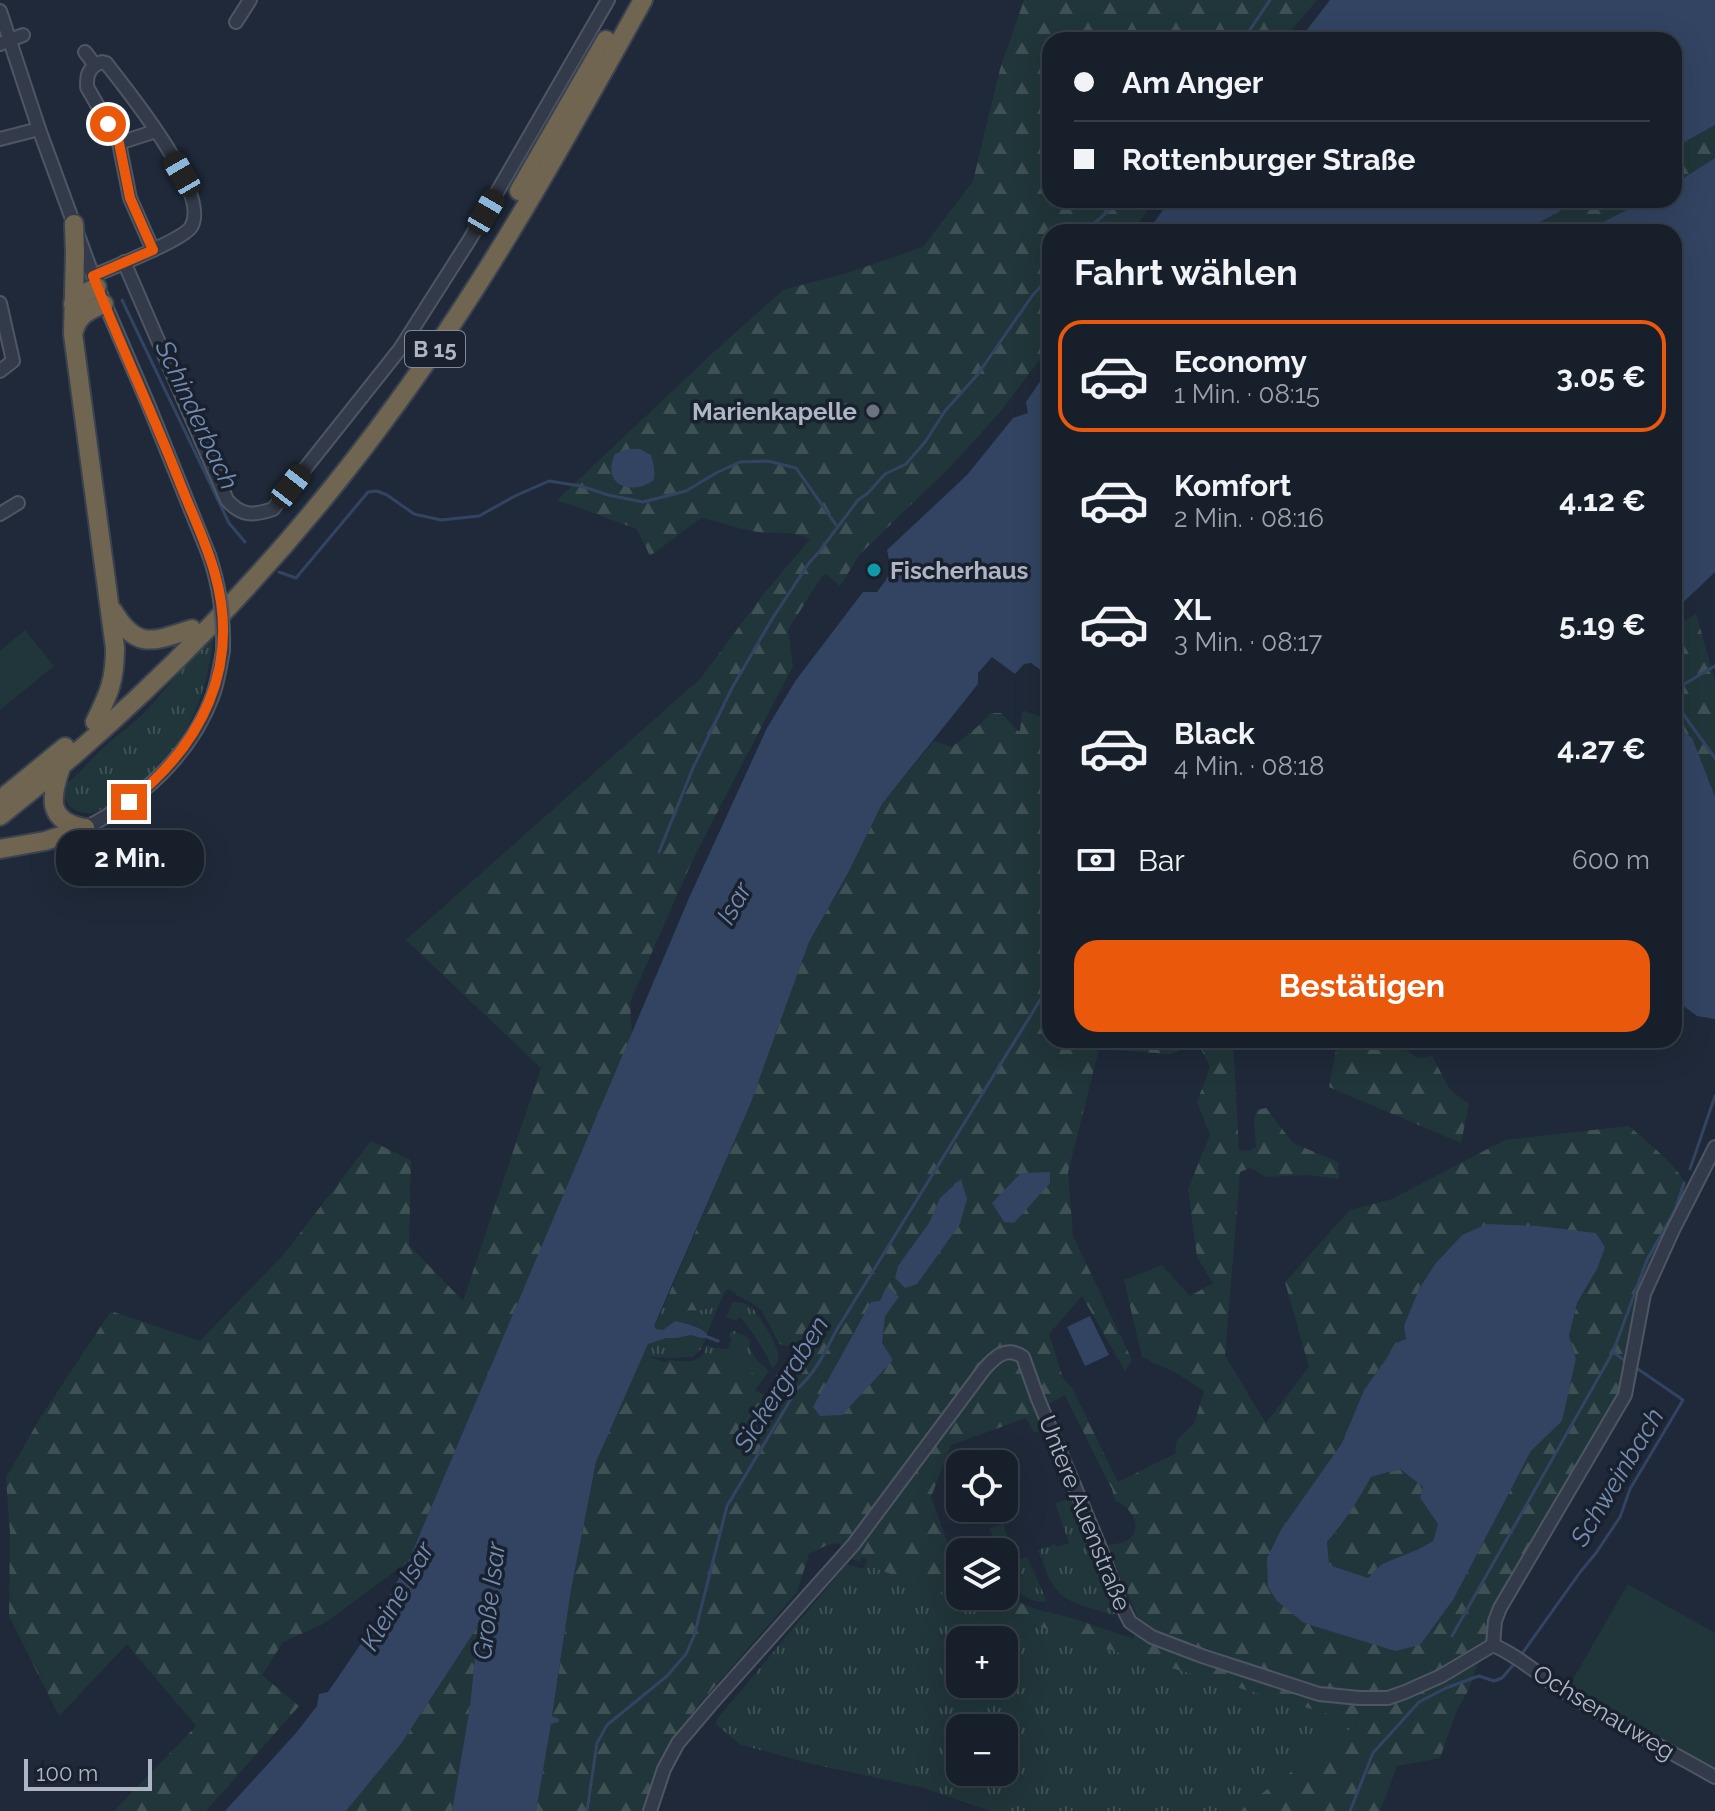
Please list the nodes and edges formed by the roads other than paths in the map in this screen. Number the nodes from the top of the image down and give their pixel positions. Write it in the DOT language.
graph roads {
  1 [pos="250,0"];
  2 [pos="608,0"];
  3 [pos="630,0"];
  4 [pos="643,0"];
  5 [pos="0,11"];
  6 [pos="236,22"];
  7 [pos="11,39"];
  8 [pos="85,52"];
  9 [pos="95,65"];
  10 [pos="39,129"];
  11 [pos="156,131"];
  12 [pos="0,138"];
  13 [pos="119,143"];
  14 [pos="74,224"];
  15 [pos="153,250"];
  16 [pos="124,262"];
  17 [pos="98,289"];
  18 [pos="0,303"];
  19 [pos="73,304"];
  20 [pos="73,334"];
  21 [pos="0,371"];
  22 [pos="18,503"];
  23 [pos="0,514"];
  24 [pos="109,606"];
  25 [pos="192,629"];
  26 [pos="95,722"];
  27 [pos="62,765"];
  28 [pos="0,800"];
  29 [pos="0,816"];
  30 [pos="85,828"];
  31 [pos="0,849"];
  32 [pos="96,849"];
  33 [pos="1715,1147"];
  34 [pos="1493,1645"];
  35 [pos="1715,1777"];
  36 [pos="650,1811"];
  1 -- 6 [label="street"];
  2 -- 16 [label="street"];
  3 -- 25 [label="highway, B 15"];
  4 -- 27 [label="highway, B 15"];
  5 -- 7 [label="street"];
  7 -- 10 [label="street"];
  8 -- 9 [label="street"];
  9 -- 11 [label="street"];
  9 -- 13 [label="street"];
  10 -- 12 [label="street"];
  10 -- 14 [label="street"];
  11 -- 13 [label="street"];
  11 -- 15 [label="street"];
  13 -- 15 [label="street"];
  14 -- 17 [label="street"];
  14 -- 19 [label="highway"];
  15 -- 16 [label="street"];
  16 -- 17 [label="street"];
  17 -- 19 [label="highway"];
  17 -- 20 [label="highway"];
  17 -- 30 [label="street, bridge"];
  18 -- 21 [label="street"];
  19 -- 20 [label="highway"];
  20 -- 24 [label="highway"];
  22 -- 23 [label="street"];
  24 -- 25 [label="highway"];
  24 -- 26 [label="highway"];
  25 -- 26 [label="highway, B 15"];
  26 -- 28 [label="highway, B 15"];
  27 -- 29 [label="highway, B 15"];
  27 -- 30 [label="highway"];
  30 -- 31 [label="highway"];
  30 -- 32 [label="street"];
  33 -- 34 [label="street"];
  34 -- 35 [label="street, Ochsenauweg"];
  34 -- 36 [label="street, Untere Auenstraße"];
}
